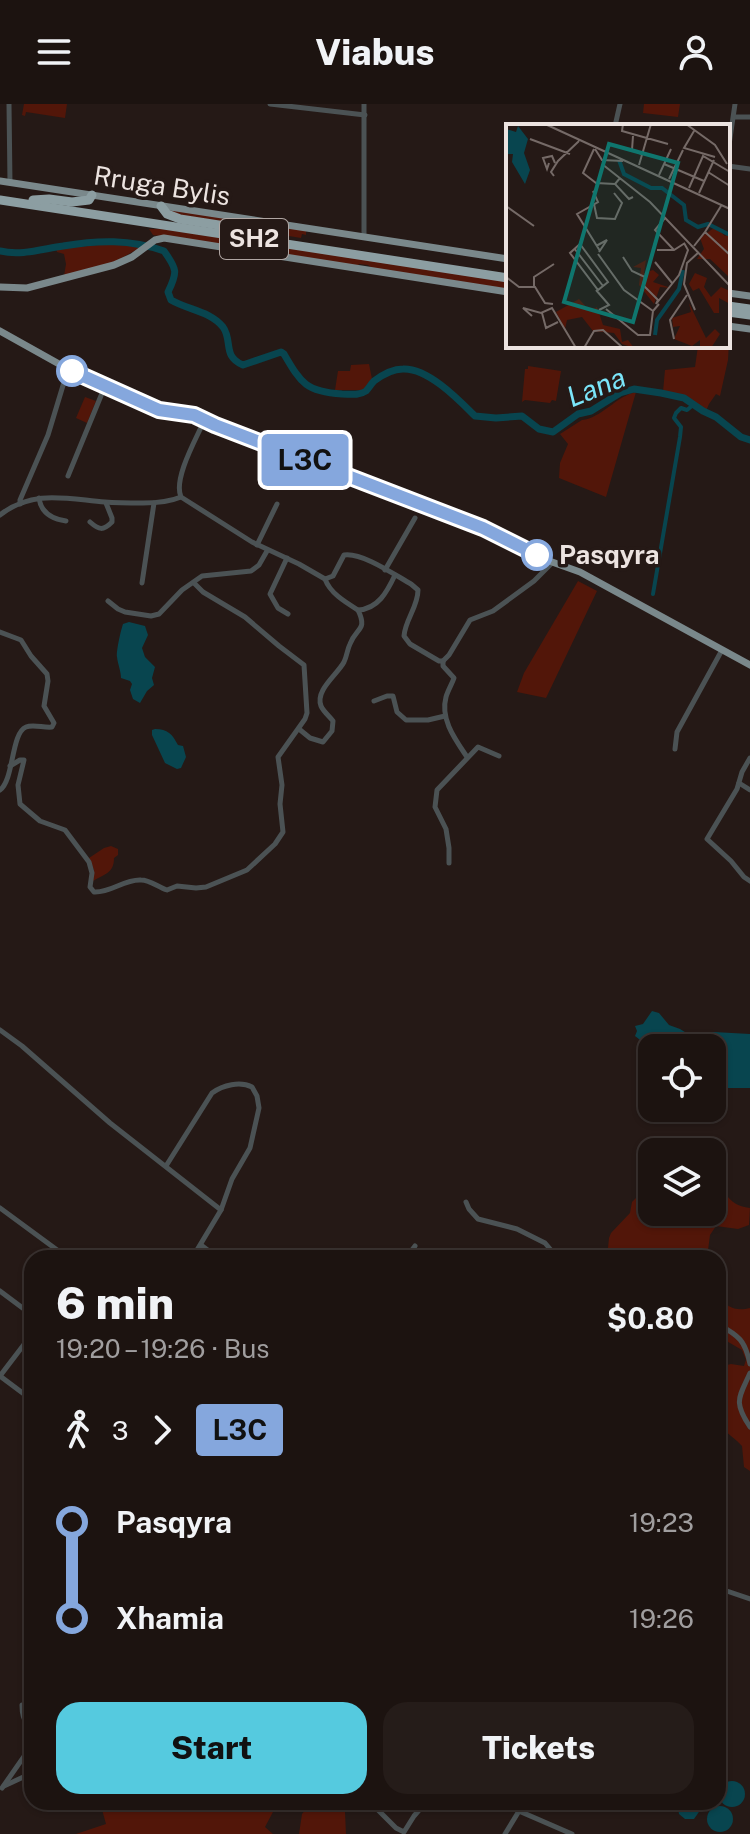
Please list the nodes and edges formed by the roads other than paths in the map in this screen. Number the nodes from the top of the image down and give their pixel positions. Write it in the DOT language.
graph roads {
  1 [pos="9,104"];
  2 [pos="270,104"];
  3 [pos="364,104"];
  4 [pos="620,104"];
  5 [pos="735,104"];
  6 [pos="365,115"];
  7 [pos="734,117"];
  8 [pos="750,117"];
  9 [pos="615,124"];
  10 [pos="730,140"];
  11 [pos="730,166"];
  12 [pos="750,169"];
  13 [pos="0,181"];
  14 [pos="10,183"];
  15 [pos="92,195"];
  16 [pos="0,198"];
  17 [pos="33,200"];
  18 [pos="161,206"];
  19 [pos="271,236"];
  20 [pos="364,237"];
  21 [pos="506,259"];
  22 [pos="506,272"];
  23 [pos="506,278"];
  24 [pos="0,287"];
  25 [pos="506,292"];
  26 [pos="730,293"];
  27 [pos="750,296"];
  28 [pos="730,306"];
  29 [pos="750,309"];
  30 [pos="730,312"];
  31 [pos="750,315"];
  32 [pos="0,323"];
  33 [pos="730,326"];
  34 [pos="750,329"];
  35 [pos="0,331"];
  36 [pos="68,369"];
  37 [pos="105,386"];
  38 [pos="204,421"];
  39 [pos="68,476"];
  40 [pos="181,497"];
  41 [pos="39,498"];
  42 [pos="106,503"];
  43 [pos="154,503"];
  44 [pos="20,504"];
  45 [pos="277,504"];
  46 [pos="0,515"];
  47 [pos="415,518"];
  48 [pos="66,521"];
  49 [pos="90,522"];
  50 [pos="257,545"];
  51 [pos="267,551"];
  52 [pos="287,558"];
  53 [pos="556,563"];
  54 [pos="385,570"];
  55 [pos="395,575"];
  56 [pos="325,579"];
  57 [pos="142,583"];
  58 [pos="194,583"];
  59 [pos="108,601"];
  60 [pos="358,610"];
  61 [pos="288,614"];
  62 [pos="0,632"];
  63 [pos="722,650"];
  64 [pos="443,661"];
  65 [pos="750,665"];
  66 [pos="374,701"];
  67 [pos="445,716"];
  68 [pos="299,729"];
  69 [pos="675,749"];
  70 [pos="499,756"];
  71 [pos="467,757"];
  72 [pos="750,758"];
  73 [pos="10,766"];
  74 [pos="739,783"];
  75 [pos="0,790"];
  76 [pos="750,790"];
  77 [pos="449,863"];
  78 [pos="750,881"];
  79 [pos="0,1030"];
  80 [pos="166,1166"];
  81 [pos="466,1202"];
  82 [pos="0,1208"];
  83 [pos="221,1210"];
  84 [pos="415,1246"];
  85 [pos="57,1250"];
  86 [pos="203,1250"];
  87 [pos="412,1250"];
  88 [pos="551,1250"];
  89 [pos="0,1291"];
  90 [pos="24,1309"];
  91 [pos="726,1329"];
  92 [pos="24,1344"];
  93 [pos="750,1364"];
  94 [pos="750,1373"];
  95 [pos="0,1376"];
  96 [pos="24,1394"];
  97 [pos="750,1427"];
  98 [pos="726,1591"];
  99 [pos="750,1599"];
  100 [pos="22,1705"];
  101 [pos="24,1721"];
  102 [pos="24,1756"];
  103 [pos="24,1777"];
  104 [pos="1,1788"];
  105 [pos="378,1810"];
  106 [pos="418,1810"];
  107 [pos="519,1811"];
  108 [pos="505,1834"];
  109 [pos="572,1834"];
  1 -- 14 [label="street"];
  2 -- 6 [label="street"];
  3 -- 6 [label="street"];
  4 -- 9 [label="street"];
  5 -- 7 [label="street"];
  6 -- 20 [label="street"];
  7 -- 8 [label="street"];
  7 -- 10 [label="street"];
  11 -- 12 [label="street"];
  13 -- 14 [label="main road, Rruga Bylis"];
  14 -- 15 [label="main road, Rruga Bylis"];
  15 -- 17 [label="highway"];
  15 -- 18 [label="main road, Rruga Bylis"];
  16 -- 17 [label="highway, SH2"];
  16 -- 23 [label="highway, SH2"];
  17 -- 19 [label="highway, SH2"];
  18 -- 19 [label="highway"];
  18 -- 20 [label="main road, Rruga Bylis"];
  19 -- 22 [label="highway, SH2"];
  20 -- 21 [label="main road, Rruga Bylis"];
  24 -- 25 [label="main road"];
  26 -- 27 [label="main road"];
  28 -- 29 [label="highway"];
  30 -- 31 [label="highway"];
  32 -- 35 [label="main road"];
  33 -- 34 [label="main road"];
  35 -- 36 [label="main road"];
  36 -- 37 [label="main road"];
  36 -- 44 [label="street"];
  37 -- 38 [label="main road"];
  37 -- 39 [label="street"];
  38 -- 40 [label="street"];
  38 -- 53 [label="main road"];
  40 -- 43 [label="street"];
  40 -- 50 [label="street"];
  41 -- 42 [label="street"];
  41 -- 44 [label="street"];
  41 -- 48 [label="street"];
  42 -- 43 [label="street"];
  42 -- 49 [label="street"];
  43 -- 57 [label="street"];
  44 -- 46 [label="street"];
  45 -- 50 [label="street"];
  47 -- 54 [label="street"];
  50 -- 51 [label="street"];
  51 -- 52 [label="street"];
  51 -- 58 [label="street"];
  52 -- 56 [label="street"];
  52 -- 61 [label="street"];
  53 -- 63 [label="main road"];
  53 -- 64 [label="street"];
  54 -- 55 [label="street"];
  54 -- 56 [label="street"];
  55 -- 60 [label="street"];
  55 -- 64 [label="street"];
  56 -- 60 [label="street"];
  58 -- 59 [label="street"];
  58 -- 68 [label="street"];
  60 -- 68 [label="street"];
  62 -- 73 [label="street"];
  63 -- 65 [label="main road"];
  63 -- 69 [label="street"];
  64 -- 67 [label="street"];
  66 -- 67 [label="street"];
  67 -- 71 [label="street"];
  68 -- 73 [label="street"];
  70 -- 71 [label="street"];
  71 -- 77 [label="street"];
  72 -- 74 [label="street"];
  73 -- 75 [label="street"];
  74 -- 76 [label="street"];
  74 -- 78 [label="street"];
  79 -- 80 [label="street"];
  80 -- 83 [label="street"];
  80 -- 83 [label="street"];
  81 -- 88 [label="street"];
  82 -- 85 [label="street"];
  83 -- 86 [label="street"];
  84 -- 87 [label="street"];
  89 -- 90 [label="street"];
  91 -- 93 [label="street"];
  92 -- 95 [label="street"];
  94 -- 97 [label="street"];
  95 -- 96 [label="street"];
  98 -- 99 [label="street"];
  100 -- 101 [label="street"];
  102 -- 104 [label="street"];
  103 -- 104 [label="street"];
  105 -- 106 [label="street"];
  107 -- 108 [label="street"];
  107 -- 109 [label="street"];
}
